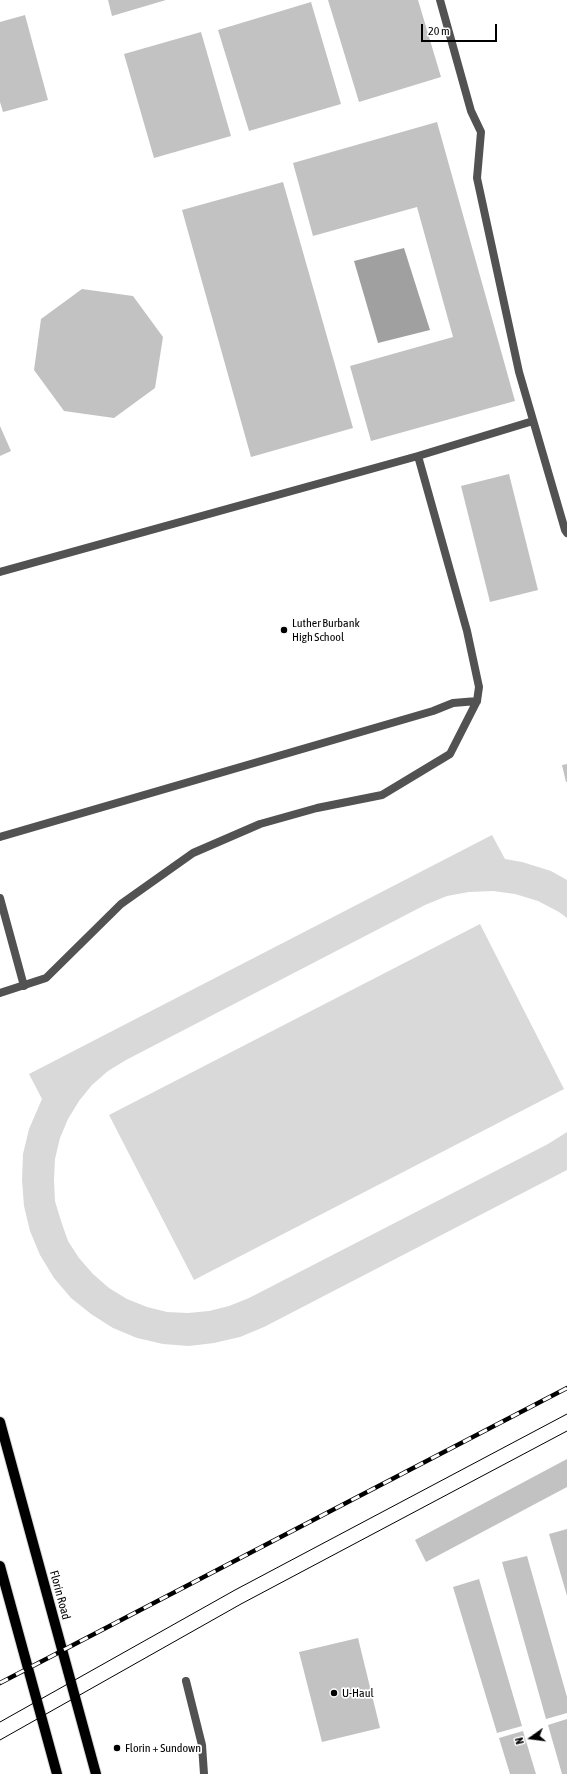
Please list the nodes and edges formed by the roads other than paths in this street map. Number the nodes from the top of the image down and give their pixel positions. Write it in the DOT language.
graph roads {
  1 [pos="440,0"];
  2 [pos="533,421"];
  3 [pos="418,456"];
  4 [pos="567,533"];
  5 [pos="0,572"];
  6 [pos="477,701"];
  7 [pos="0,837"];
  8 [pos="0,898"];
  9 [pos="24,986"];
  10 [pos="0,993"];
  11 [pos="0,1422"];
  12 [pos="0,1566"];
  13 [pos="186,1681"];
  14 [pos="57,1774"];
  15 [pos="96,1774"];
  16 [pos="204,1774"];
  1 -- 2 [label="lane"];
  2 -- 3 [label="lane"];
  2 -- 4 [label="lane"];
  3 -- 5 [label="lane"];
  3 -- 6 [label="lane"];
  6 -- 7 [label="lane"];
  6 -- 9 [label="lane"];
  8 -- 9 [label="lane"];
  9 -- 10 [label="lane"];
  11 -- 15 [label="main road, Florin Road"];
  12 -- 14 [label="main road"];
  13 -- 16 [label="lane"];
}
